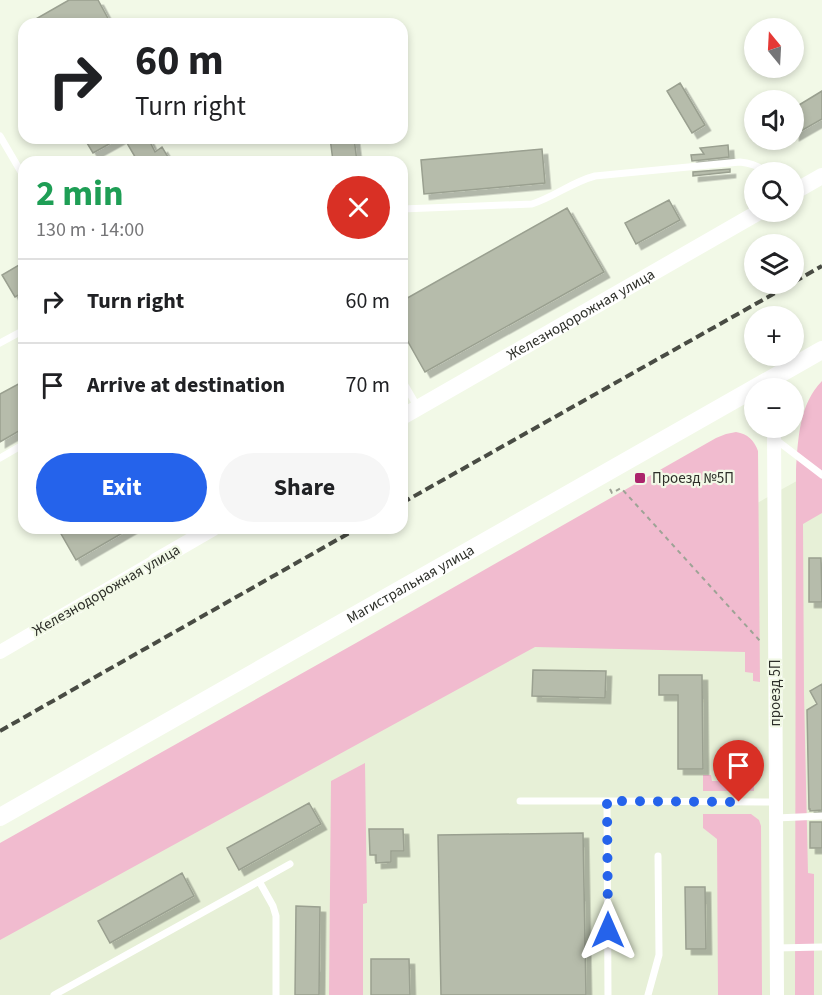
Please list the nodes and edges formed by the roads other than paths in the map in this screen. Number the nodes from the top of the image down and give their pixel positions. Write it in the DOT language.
graph roads {
  1 [pos="0,136"];
  2 [pos="744,162"];
  3 [pos="18,167"];
  4 [pos="822,176"];
  5 [pos="804,186"];
  6 [pos="408,209"];
  7 [pos="744,221"];
  8 [pos="18,334"];
  9 [pos="0,344"];
  10 [pos="822,350"];
  11 [pos="776,378"];
  12 [pos="408,390"];
  13 [pos="744,397"];
  14 [pos="418,408"];
  15 [pos="408,414"];
  16 [pos="774,438"];
  17 [pos="780,438"];
  18 [pos="18,448"];
  19 [pos="0,458"];
  20 [pos="822,475"];
  21 [pos="203,534"];
  22 [pos="156,561"];
  23 [pos="0,652"];
  24 [pos="520,801"];
  25 [pos="607,801"];
  26 [pos="775,802"];
  27 [pos="822,816"];
  28 [pos="0,817"];
  29 [pos="776,818"];
  30 [pos="658,856"];
  31 [pos="290,864"];
  32 [pos="259,881"];
  33 [pos="822,947"];
  34 [pos="776,948"];
  35 [pos="54,995"];
  36 [pos="276,995"];
  37 [pos="608,995"];
  38 [pos="648,995"];
  39 [pos="777,995"];
  1 -- 3 [label="lane"];
  2 -- 6 [label="lane"];
  4 -- 5 [label="street"];
  7 -- 14 [label="street, Железнодорожная улица"];
  8 -- 9 [label="lane"];
  10 -- 11 [label="main road, Магистральная улица"];
  12 -- 14 [label="lane"];
  13 -- 28 [label="main road, Магистральная улица"];
  14 -- 15 [label="street, Железнодорожная улица"];
  16 -- 26 [label="street, проезд 5П"];
  17 -- 20 [label="lane"];
  18 -- 19 [label="lane"];
  21 -- 22 [label="street, Железнодорожная улица"];
  22 -- 23 [label="street, Железнодорожная улица"];
  24 -- 25 [label="lane"];
  25 -- 26 [label="lane"];
  25 -- 37 [label="lane"];
  26 -- 29 [label="street, проезд 5П"];
  27 -- 29 [label="lane"];
  29 -- 34 [label="street, проезд 5П"];
  30 -- 38 [label="lane"];
  31 -- 32 [label="lane"];
  32 -- 35 [label="lane"];
  32 -- 36 [label="lane"];
  33 -- 34 [label="lane"];
  34 -- 39 [label="street, проезд 5П"];
}
